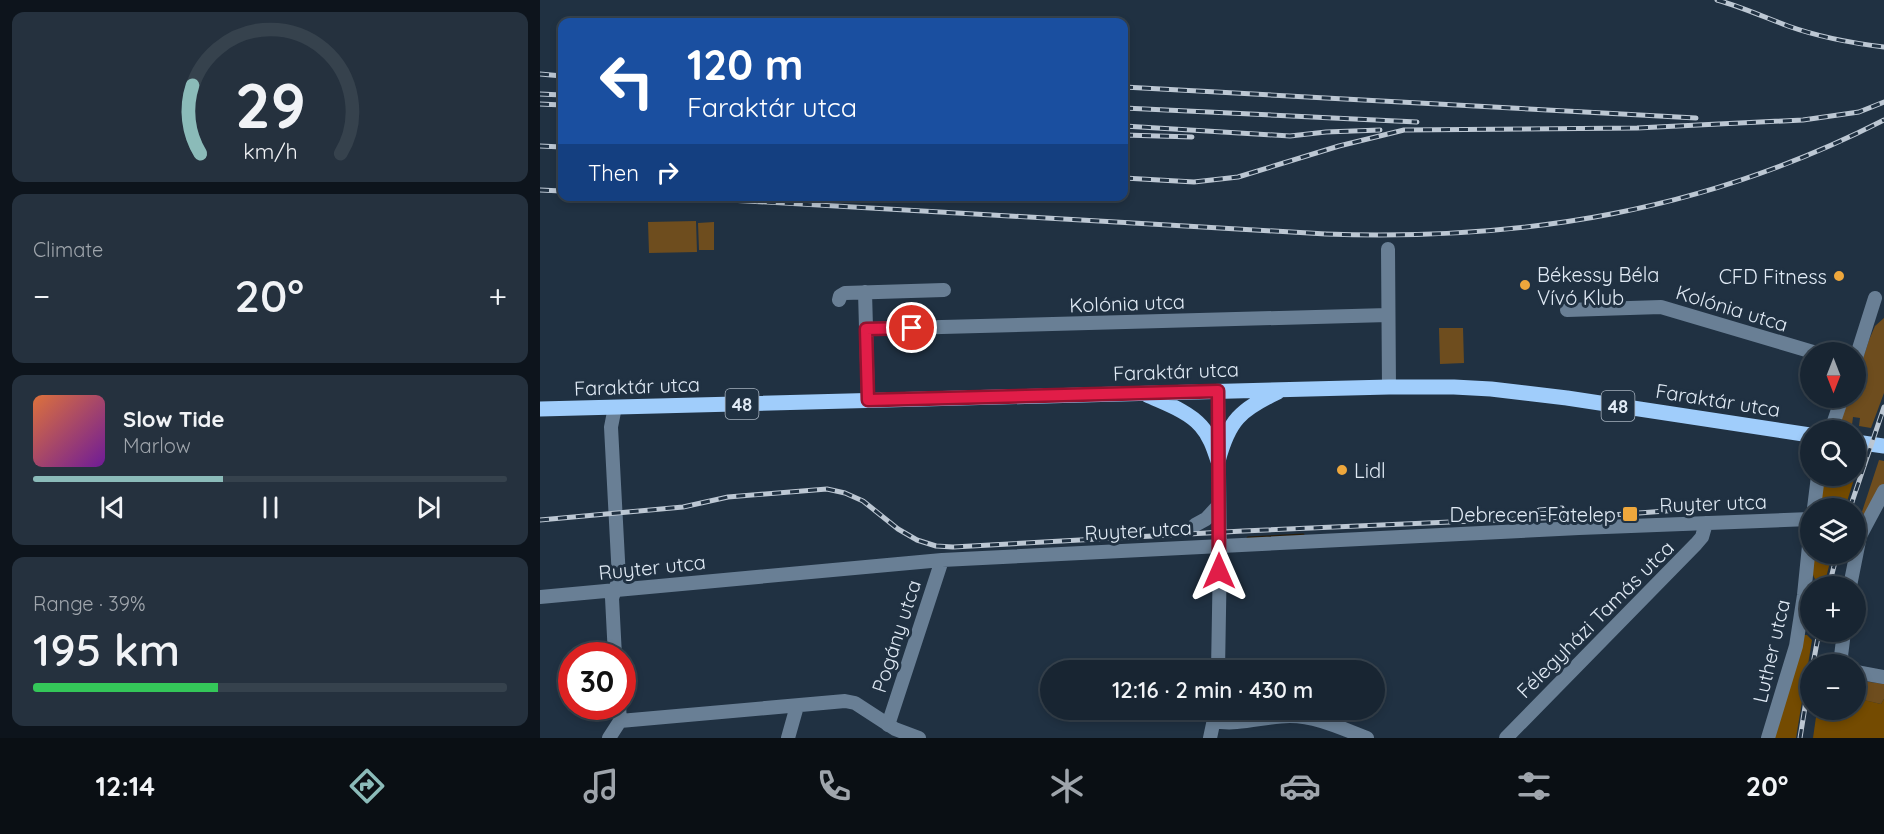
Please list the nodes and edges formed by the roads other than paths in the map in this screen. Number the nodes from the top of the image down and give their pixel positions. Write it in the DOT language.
graph roads {
  1 [pos="1388,249"];
  2 [pos="944,290"];
  3 [pos="865,292"];
  4 [pos="1875,298"];
  5 [pos="839,300"];
  6 [pos="1567,310"];
  7 [pos="1388,315"];
  8 [pos="866,329"];
  9 [pos="1861,342"];
  10 [pos="1800,348"];
  11 [pos="1389,387"];
  12 [pos="1284,390"];
  13 [pos="1218,391"];
  14 [pos="1144,393"];
  15 [pos="868,400"];
  16 [pos="615,407"];
  17 [pos="540,409"];
  18 [pos="1800,434"];
  19 [pos="1866,443"];
  20 [pos="1884,446"];
  21 [pos="1218,461"];
  22 [pos="1884,491"];
  23 [pos="1218,506"];
  24 [pos="1800,519"];
  25 [pos="1706,523"];
  26 [pos="1195,525"];
  27 [pos="1219,546"];
  28 [pos="942,560"];
  29 [pos="1807,564"];
  30 [pos="1852,576"];
  31 [pos="614,591"];
  32 [pos="540,597"];
  33 [pos="614,642"];
  34 [pos="1218,660"];
  35 [pos="1866,674"];
  36 [pos="1884,677"];
  37 [pos="797,706"];
  38 [pos="1214,720"];
  39 [pos="1224,720"];
  40 [pos="1252,720"];
  41 [pos="1313,720"];
  42 [pos="620,721"];
  43 [pos="888,725"];
  44 [pos="609,738"];
  45 [pos="788,738"];
  46 [pos="919,738"];
  47 [pos="1210,738"];
  48 [pos="1367,738"];
  49 [pos="1506,738"];
  50 [pos="1768,738"];
  1 -- 7 [label="street"];
  2 -- 3 [label="street"];
  3 -- 5 [label="street"];
  3 -- 8 [label="street"];
  4 -- 9 [label="street"];
  6 -- 10 [label="street, Kolónia utca"];
  7 -- 8 [label="street, Kolónia utca"];
  7 -- 11 [label="street"];
  8 -- 15 [label="street"];
  11 -- 12 [label="main road, Faraktár utca / 48"];
  11 -- 18 [label="main road, Faraktár utca / 48"];
  12 -- 13 [label="main road, Faraktár utca / 48"];
  12 -- 21 [label="main road"];
  13 -- 14 [label="main road, Faraktár utca / 48"];
  13 -- 21 [label="street"];
  14 -- 15 [label="main road, Faraktár utca / 48"];
  14 -- 21 [label="main road"];
  15 -- 16 [label="main road, Faraktár utca / 48"];
  16 -- 17 [label="main road, Faraktár utca / 48"];
  16 -- 31 [label="street"];
  19 -- 20 [label="main road"];
  21 -- 23 [label="street"];
  22 -- 30 [label="street"];
  23 -- 26 [label="street"];
  23 -- 27 [label="street"];
  24 -- 25 [label="street, Ruyter utca"];
  25 -- 27 [label="street, Ruyter utca"];
  25 -- 49 [label="street, Félegyházi Tamás utca"];
  27 -- 28 [label="street, Ruyter utca"];
  27 -- 34 [label="street"];
  28 -- 31 [label="street, Ruyter utca"];
  28 -- 43 [label="street, Pogány utca"];
  29 -- 50 [label="street, Luther utca"];
  31 -- 32 [label="street, Ruyter utca"];
  31 -- 33 [label="street"];
  35 -- 36 [label="street"];
  37 -- 42 [label="street"];
  37 -- 43 [label="street"];
  37 -- 45 [label="street"];
  38 -- 47 [label="street"];
  39 -- 40 [label="street"];
  41 -- 48 [label="street"];
  42 -- 44 [label="street"];
  43 -- 46 [label="street"];
}
